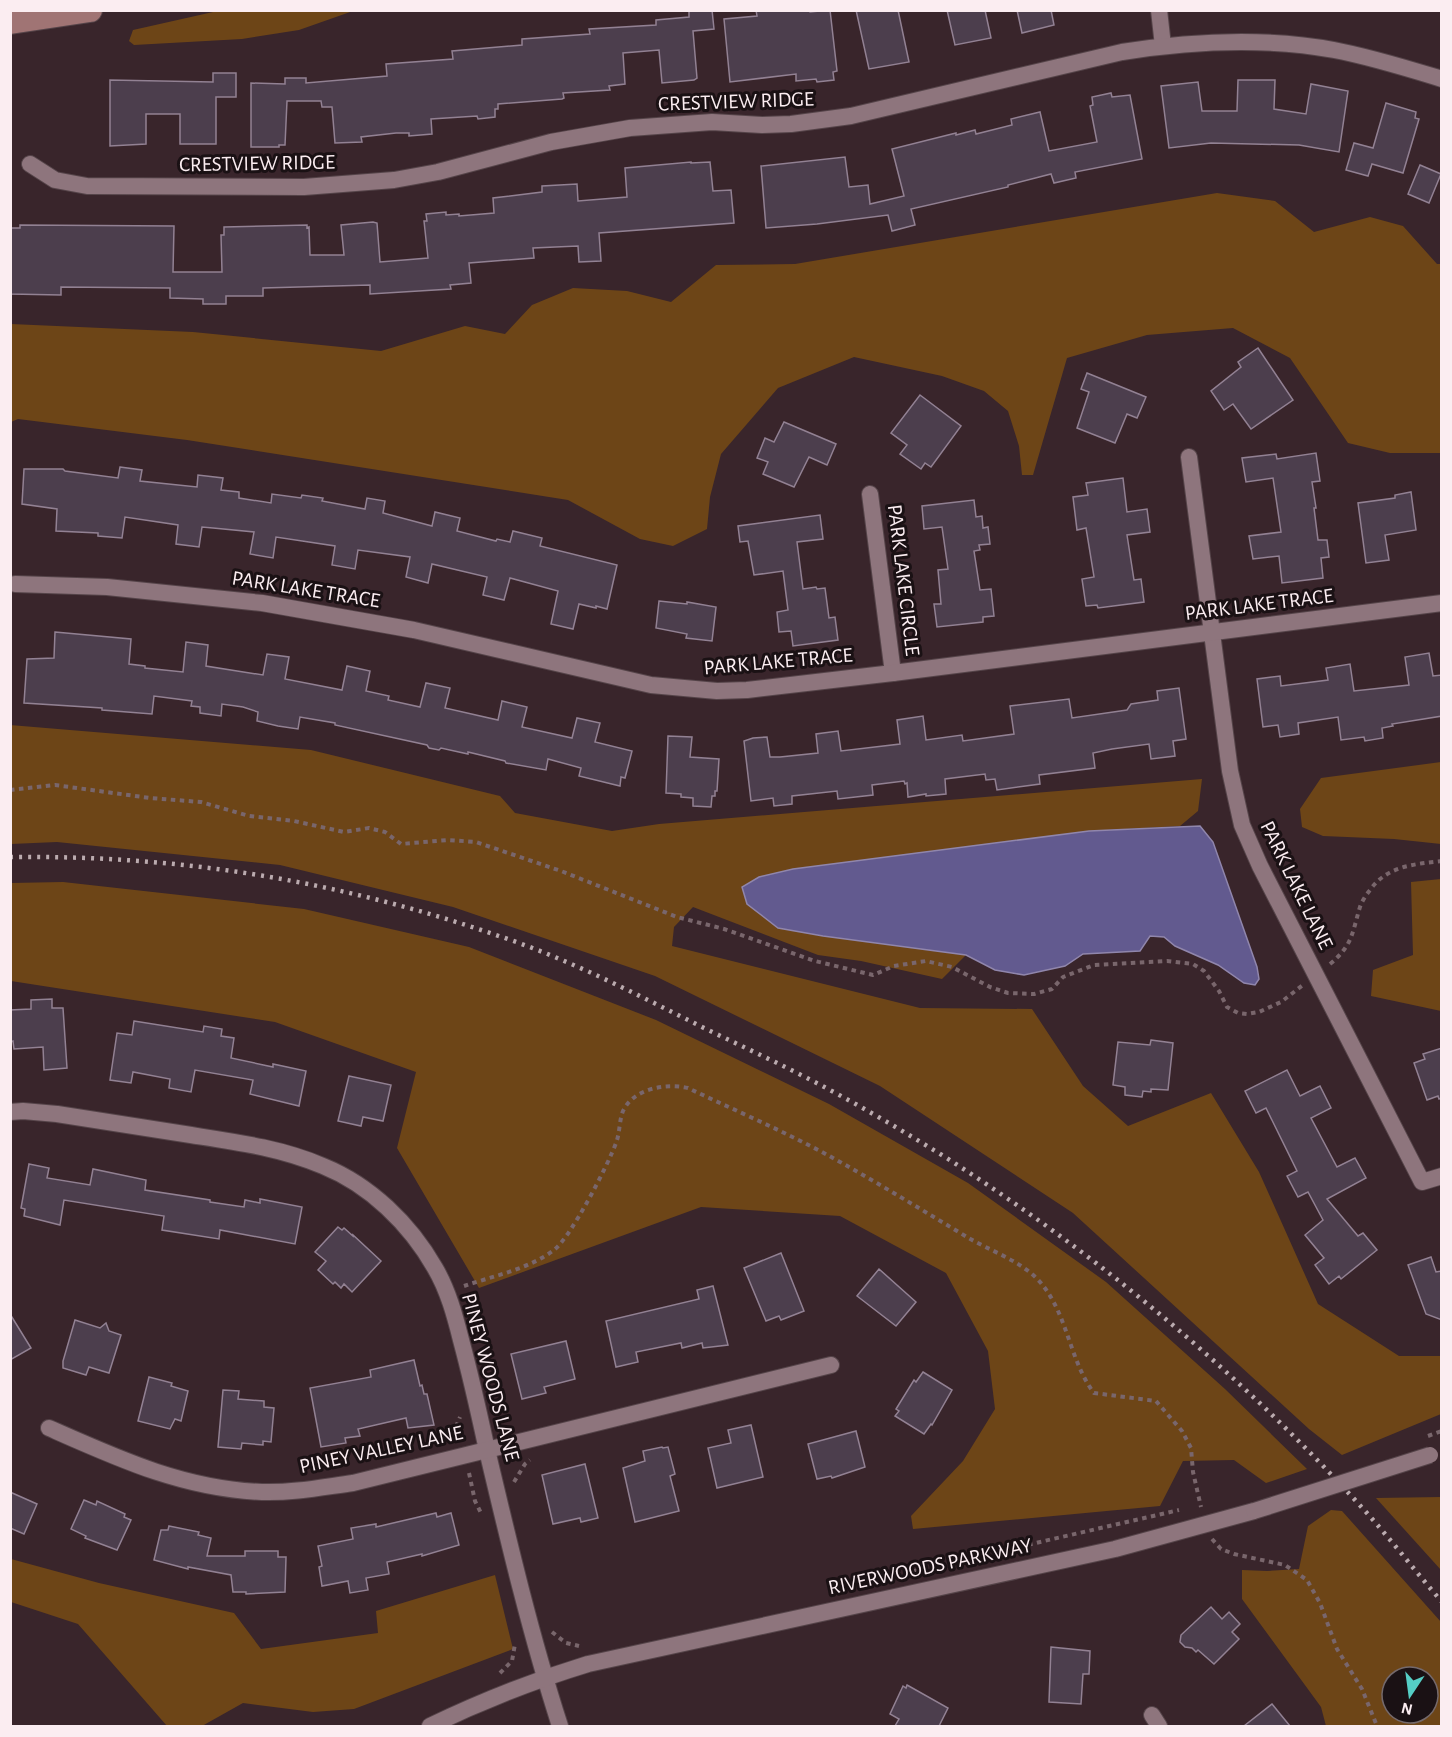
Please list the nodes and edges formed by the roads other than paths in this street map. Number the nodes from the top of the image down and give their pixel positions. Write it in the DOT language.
graph roads {
  1 [pos="90,10"];
  2 [pos="1159,10"];
  3 [pos="10,22"];
  4 [pos="1162,46"];
  5 [pos="1442,79"];
  6 [pos="30,164"];
  7 [pos="1190,456"];
  8 [pos="870,494"];
  9 [pos="15,584"];
  10 [pos="1442,603"];
  11 [pos="1212,633"];
  12 [pos="893,673"];
  13 [pos="10,1112"];
  14 [pos="1442,1176"];
  15 [pos="831,1365"];
  16 [pos="49,1428"];
  17 [pos="487,1449"];
  18 [pos="1436,1453"];
  19 [pos="544,1677"];
  20 [pos="430,1726"];
  21 [pos="560,1726"];
  1 -- 3 [label="main road"];
  2 -- 4 [label="street"];
  4 -- 5 [label="street, CRESTVIEW RIDGE"];
  4 -- 6 [label="street, CRESTVIEW RIDGE"];
  7 -- 11 [label="street, PARK LAKE LANE"];
  8 -- 12 [label="street, PARK LAKE CIRCLE"];
  9 -- 12 [label="street, PARK LAKE TRACE"];
  10 -- 11 [label="street, PARK LAKE TRACE"];
  11 -- 12 [label="street, PARK LAKE TRACE"];
  11 -- 14 [label="street, PARK LAKE LANE"];
  13 -- 17 [label="street, PINEY WOODS LANE"];
  15 -- 17 [label="street, PINEY VALLEY LANE"];
  16 -- 17 [label="street, PINEY VALLEY LANE"];
  17 -- 19 [label="street, PINEY WOODS LANE"];
  18 -- 19 [label="street, RIVERWOODS PARKWAY, bridge"];
  19 -- 20 [label="street, RIVERWOODS PARKWAY"];
  19 -- 21 [label="street, PINEY WOODS LANE"];
}
